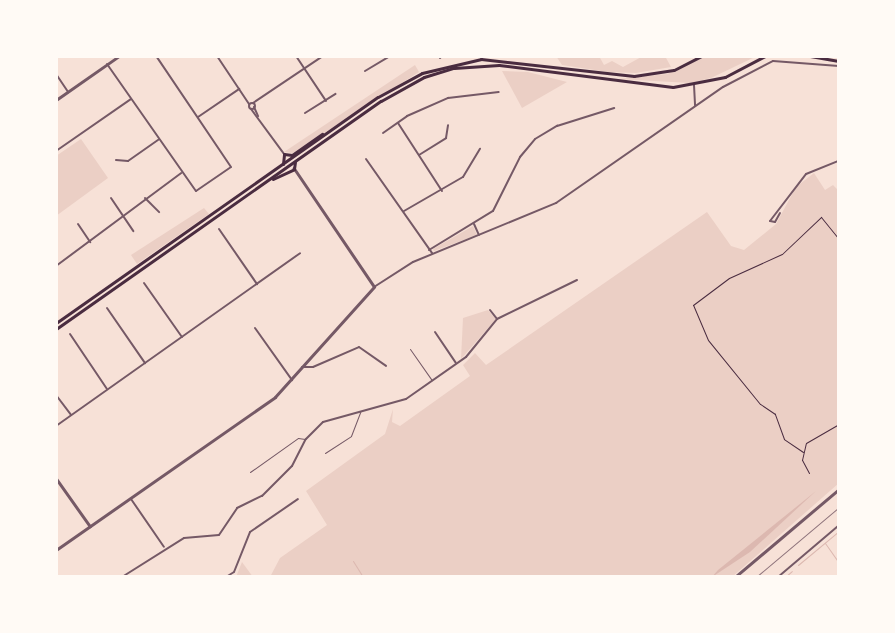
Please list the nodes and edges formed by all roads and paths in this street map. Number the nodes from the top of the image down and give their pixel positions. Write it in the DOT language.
graph roads {
  1 [pos="119,56"];
  2 [pos="156,56"];
  3 [pos="217,56"];
  4 [pos="296,56"];
  5 [pos="323,56"];
  6 [pos="390,56"];
  7 [pos="702,56"];
  8 [pos="765,56"];
  9 [pos="810,56"];
  10 [pos="839,61"];
  11 [pos="107,64"];
  12 [pos="839,66"];
  13 [pos="304,69"];
  14 [pos="365,71"];
  15 [pos="56,74"];
  16 [pos="694,85"];
  17 [pos="239,89"];
  18 [pos="68,92"];
  19 [pos="500,92"];
  20 [pos="335,94"];
  21 [pos="262,98"];
  22 [pos="56,100"];
  23 [pos="131,100"];
  24 [pos="326,101"];
  25 [pos="251,103"];
  26 [pos="695,106"];
  27 [pos="253,107"];
  28 [pos="614,108"];
  29 [pos="305,113"];
  30 [pos="198,117"];
  31 [pos="398,123"];
  32 [pos="448,124"];
  33 [pos="330,131"];
  34 [pos="383,133"];
  35 [pos="158,140"];
  36 [pos="480,149"];
  37 [pos="56,151"];
  38 [pos="284,154"];
  39 [pos="420,156"];
  40 [pos="366,159"];
  41 [pos="116,160"];
  42 [pos="296,161"];
  43 [pos="839,161"];
  44 [pos="283,164"];
  45 [pos="294,169"];
  46 [pos="181,173"];
  47 [pos="442,191"];
  48 [pos="252,192"];
  49 [pos="111,198"];
  50 [pos="145,198"];
  51 [pos="404,211"];
  52 [pos="159,212"];
  53 [pos="780,213"];
  54 [pos="125,218"];
  55 [pos="78,224"];
  56 [pos="474,224"];
  57 [pos="219,229"];
  58 [pos="133,231"];
  59 [pos="480,236"];
  60 [pos="839,239"];
  61 [pos="90,242"];
  62 [pos="429,250"];
  63 [pos="300,253"];
  64 [pos="432,254"];
  65 [pos="56,266"];
  66 [pos="577,280"];
  67 [pos="144,282"];
  68 [pos="257,284"];
  69 [pos="374,287"];
  70 [pos="107,308"];
  71 [pos="490,310"];
  72 [pos="497,320"];
  73 [pos="56,323"];
  74 [pos="255,328"];
  75 [pos="56,329"];
  76 [pos="435,332"];
  77 [pos="70,334"];
  78 [pos="182,337"];
  79 [pos="410,349"];
  80 [pos="145,363"];
  81 [pos="456,363"];
  82 [pos="386,366"];
  83 [pos="302,367"];
  84 [pos="292,380"];
  85 [pos="432,381"];
  86 [pos="108,390"];
  87 [pos="56,395"];
  88 [pos="360,411"];
  89 [pos="71,416"];
  90 [pos="839,424"];
  91 [pos="56,426"];
  92 [pos="306,439"];
  93 [pos="803,452"];
  94 [pos="326,453"];
  95 [pos="250,472"];
  96 [pos="808,473"];
  97 [pos="56,478"];
  98 [pos="839,489"];
  99 [pos="131,499"];
  100 [pos="298,499"];
  101 [pos="839,525"];
  102 [pos="90,526"];
  103 [pos="164,547"];
  104 [pos="56,550"];
  105 [pos="122,577"];
  106 [pos="226,577"];
  107 [pos="736,577"];
  108 [pos="778,577"];
  1 -- 11 [label="street"];
  2 -- 30 [label="street"];
  3 -- 17 [label="street"];
  4 -- 13 [label="street"];
  5 -- 13 [label="street"];
  6 -- 14 [label="street"];
  7 -- 33 [label="main road"];
  8 -- 16 [label="main road"];
  9 -- 10 [label="main road"];
  11 -- 18 [label="street"];
  11 -- 23 [label="street"];
  12 -- 26 [label="street"];
  13 -- 21 [label="street"];
  13 -- 24 [label="street"];
  15 -- 18 [label="street"];
  16 -- 26 [label="street"];
  16 -- 42 [label="main road"];
  17 -- 25 [label="street"];
  17 -- 30 [label="street"];
  18 -- 22 [label="street"];
  19 -- 31 [label="street"];
  20 -- 24 [label="street"];
  21 -- 25 [label="street"];
  21 -- 27 [label="street"];
  23 -- 35 [label="street"];
  23 -- 37 [label="street"];
  24 -- 29 [label="street"];
  25 -- 27 [label="street"];
  25 -- 27 [label="street"];
  26 -- 59 [label="street"];
  27 -- 38 [label="street"];
  28 -- 56 [label="street"];
  30 -- 46 [label="street"];
  31 -- 34 [label="street"];
  31 -- 39 [label="street"];
  32 -- 39 [label="street"];
  33 -- 38 [label="main road"];
  33 -- 44 [label="main road"];
  35 -- 41 [label="street"];
  35 -- 46 [label="street"];
  36 -- 47 [label="street"];
  38 -- 44 [label="main road"];
  39 -- 47 [label="street"];
  40 -- 51 [label="street"];
  42 -- 45 [label="main road"];
  42 -- 48 [label="main road"];
  43 -- 53 [label="street"];
  44 -- 73 [label="main road"];
  45 -- 48 [label="main road"];
  45 -- 69 [label="street"];
  46 -- 50 [label="street"];
  47 -- 51 [label="street"];
  48 -- 75 [label="main road"];
  49 -- 54 [label="street"];
  50 -- 52 [label="street"];
  50 -- 54 [label="street"];
  51 -- 62 [label="street"];
  53 -- 53 [label="street"];
  54 -- 58 [label="street"];
  54 -- 61 [label="street"];
  55 -- 61 [label="street"];
  56 -- 59 [label="street"];
  56 -- 62 [label="street"];
  57 -- 68 [label="street"];
  59 -- 64 [label="street"];
  60 -- 93 [label="path"];
  61 -- 65 [label="street"];
  62 -- 64 [label="street"];
  63 -- 68 [label="street"];
  64 -- 69 [label="street"];
  66 -- 72 [label="street"];
  67 -- 78 [label="street"];
  68 -- 78 [label="street"];
  69 -- 83 [label="street"];
  70 -- 80 [label="street"];
  71 -- 72 [label="street"];
  72 -- 81 [label="street"];
  74 -- 84 [label="street"];
  76 -- 81 [label="street"];
  77 -- 86 [label="street"];
  78 -- 80 [label="street"];
  79 -- 85 [label="lane"];
  80 -- 86 [label="street"];
  81 -- 85 [label="street"];
  82 -- 83 [label="street"];
  83 -- 84 [label="street"];
  84 -- 99 [label="street"];
  85 -- 88 [label="street"];
  86 -- 89 [label="street"];
  87 -- 89 [label="street"];
  88 -- 92 [label="street"];
  88 -- 94 [label="lane"];
  89 -- 91 [label="street"];
  90 -- 93 [label="path"];
  92 -- 95 [label="lane"];
  92 -- 103 [label="street"];
  93 -- 96 [label="path"];
  97 -- 102 [label="street"];
  98 -- 107 [label="street"];
  99 -- 102 [label="street"];
  99 -- 103 [label="street"];
  100 -- 106 [label="street"];
  101 -- 108 [label="street"];
  102 -- 104 [label="street"];
  103 -- 105 [label="street"];
}
